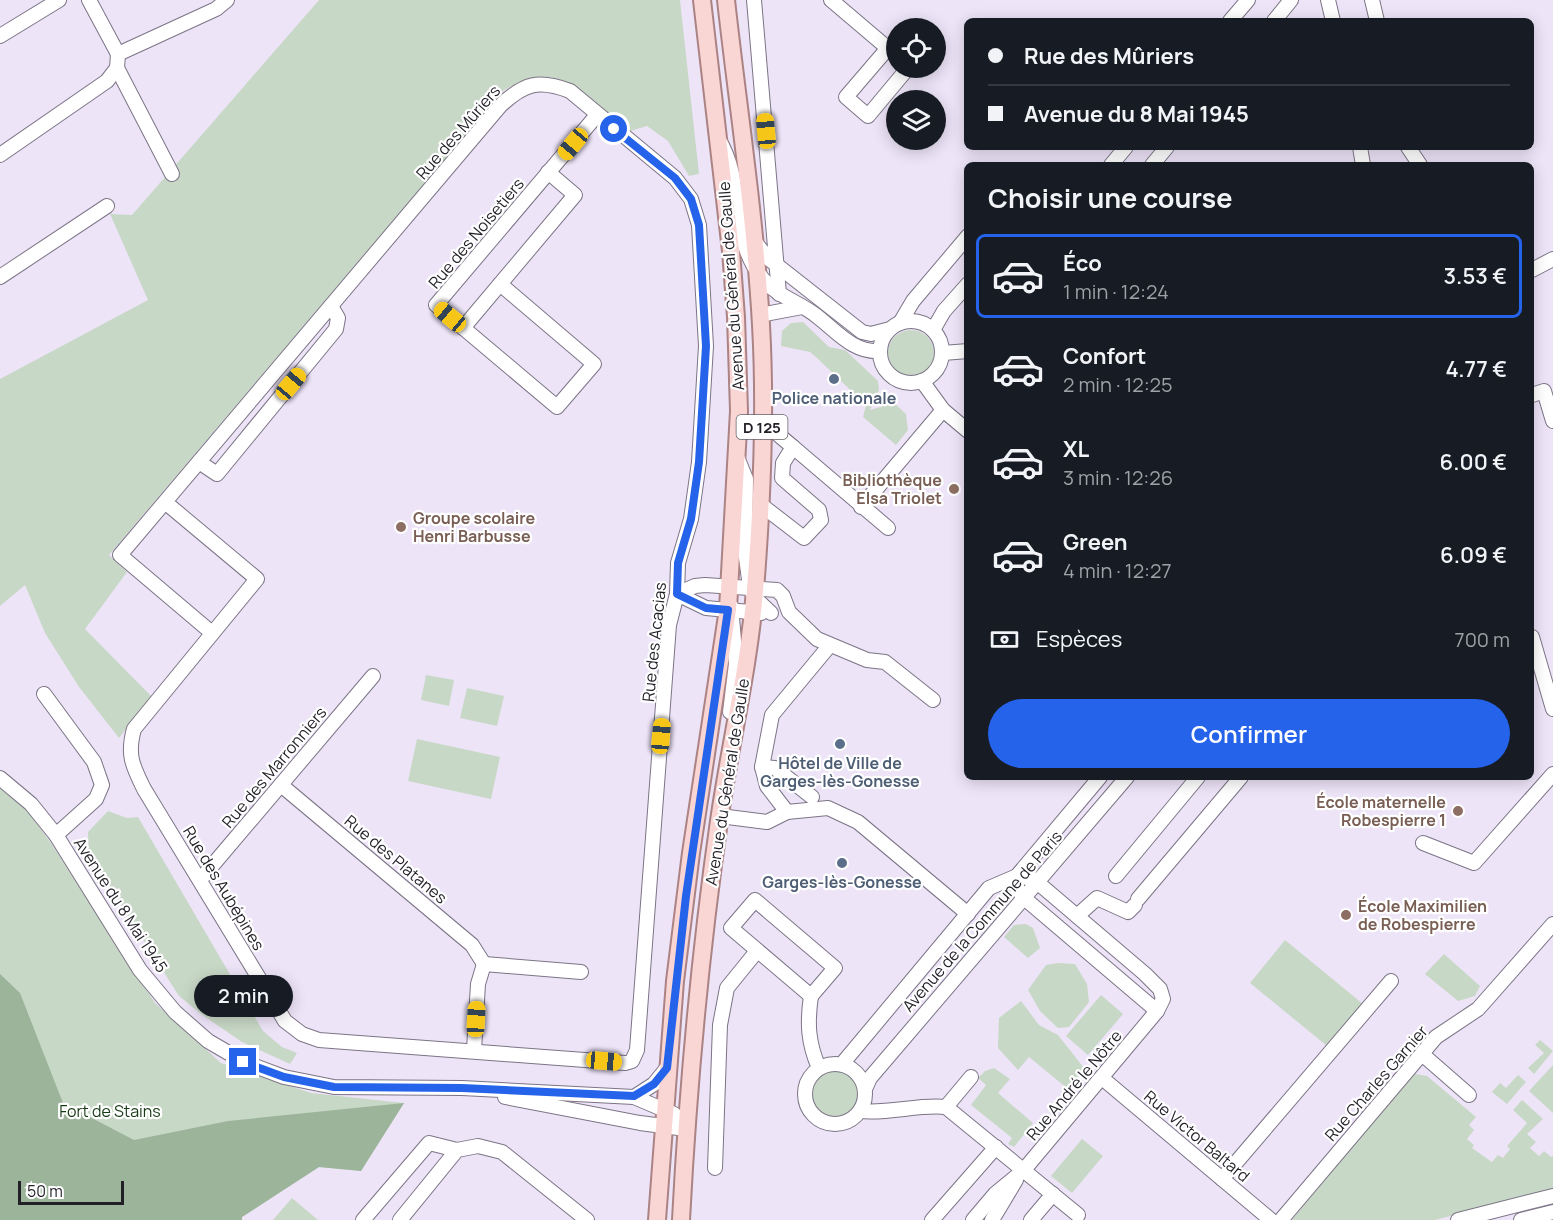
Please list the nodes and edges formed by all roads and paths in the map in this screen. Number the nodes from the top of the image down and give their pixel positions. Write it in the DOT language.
graph roads {
  1 [pos="59,0"];
  2 [pos="227,0"];
  3 [pos="702,0"];
  4 [pos="726,0"];
  5 [pos="754,0"];
  6 [pos="831,0"];
  7 [pos="1248,0"];
  8 [pos="1292,0"];
  9 [pos="1328,0"];
  10 [pos="1372,0"];
  11 [pos="88,1"];
  12 [pos="1233,18"];
  13 [pos="1277,18"];
  14 [pos="1332,18"];
  15 [pos="1376,18"];
  16 [pos="0,36"];
  17 [pos="886,47"];
  18 [pos="118,54"];
  19 [pos="886,58"];
  20 [pos="117,68"];
  21 [pos="900,78"];
  22 [pos="597,115"];
  23 [pos="719,139"];
  24 [pos="1124,150"];
  25 [pos="1164,150"];
  26 [pos="0,155"];
  27 [pos="1114,162"];
  28 [pos="1154,162"];
  29 [pos="666,171"];
  30 [pos="548,172"];
  31 [pos="172,174"];
  32 [pos="107,206"];
  33 [pos="964,241"];
  34 [pos="1553,259"];
  35 [pos="762,264"];
  36 [pos="1534,269"];
  37 [pos="0,277"];
  38 [pos="500,285"];
  39 [pos="964,289"];
  40 [pos="779,294"];
  41 [pos="735,295"];
  42 [pos="331,306"];
  43 [pos="804,307"];
  44 [pos="760,315"];
  45 [pos="895,326"];
  46 [pos="463,328"];
  47 [pos="933,330"];
  48 [pos="880,351"];
  49 [pos="964,351"];
  50 [pos="943,353"];
  51 [pos="922,381"];
  52 [pos="1534,394"];
  53 [pos="943,410"];
  54 [pos="762,421"];
  55 [pos="1553,421"];
  56 [pos="964,425"];
  57 [pos="793,447"];
  58 [pos="736,455"];
  59 [pos="199,462"];
  60 [pos="165,502"];
  61 [pos="760,504"];
  62 [pos="861,507"];
  63 [pos="888,528"];
  64 [pos="677,594"];
  65 [pos="753,596"];
  66 [pos="730,601"];
  67 [pos="789,612"];
  68 [pos="212,633"];
  69 [pos="830,645"];
  70 [pos="1534,652"];
  71 [pos="374,676"];
  72 [pos="1538,683"];
  73 [pos="44,694"];
  74 [pos="933,700"];
  75 [pos="1553,709"];
  76 [pos="732,738"];
  77 [pos="762,767"];
  78 [pos="1553,774"];
  79 [pos="0,778"];
  80 [pos="1097,780"];
  81 [pos="1124,780"];
  82 [pos="1196,780"];
  83 [pos="1239,780"];
  84 [pos="281,785"];
  85 [pos="812,796"];
  86 [pos="787,812"];
  87 [pos="720,816"];
  88 [pos="56,835"];
  89 [pos="1423,843"];
  90 [pos="1017,876"];
  91 [pos="1116,876"];
  92 [pos="200,880"];
  93 [pos="1038,882"];
  94 [pos="1024,898"];
  95 [pos="968,914"];
  96 [pos="1077,916"];
  97 [pos="1553,924"];
  98 [pos="757,951"];
  99 [pos="484,964"];
  100 [pos="581,972"];
  101 [pos="1391,981"];
  102 [pos="811,996"];
  103 [pos="1157,1011"];
  104 [pos="474,1050"];
  105 [pos="1422,1054"];
  106 [pos="635,1057"];
  107 [pos="842,1064"];
  108 [pos="667,1068"];
  109 [pos="819,1068"];
  110 [pos="971,1077"];
  111 [pos="1102,1078"];
  112 [pos="462,1088"];
  113 [pos="865,1089"];
  114 [pos="620,1095"];
  115 [pos="1469,1095"];
  116 [pos="634,1096"];
  117 [pos="663,1107"];
  118 [pos="946,1107"];
  119 [pos="860,1112"];
  120 [pos="616,1119"];
  121 [pos="662,1126"];
  122 [pos="686,1129"];
  123 [pos="996,1147"];
  124 [pos="457,1150"];
  125 [pos="715,1168"];
  126 [pos="1020,1175"];
  127 [pos="1222,1179"];
  128 [pos="1053,1194"];
  129 [pos="1553,1196"];
  130 [pos="1553,1212"];
  131 [pos="1078,1215"];
  132 [pos="363,1220"];
  133 [pos="400,1220"];
  134 [pos="587,1220"];
  135 [pos="657,1220"];
  136 [pos="681,1220"];
  137 [pos="932,1220"];
  138 [pos="974,1220"];
  139 [pos="992,1220"];
  140 [pos="1031,1220"];
  141 [pos="1271,1220"];
  142 [pos="1281,1220"];
  143 [pos="1458,1220"];
  144 [pos="1521,1220"];
  1 -- 16 [label="street"];
  2 -- 18 [label="street"];
  3 -- 23 [label="main road, Avenue du Général de Gaulle / D 125"];
  4 -- 35 [label="main road, Avenue du Général de Gaulle / D 125"];
  5 -- 35 [label="street"];
  6 -- 17 [label="street"];
  7 -- 12 [label="street"];
  8 -- 13 [label="street"];
  9 -- 14 [label="street"];
  10 -- 15 [label="street"];
  11 -- 18 [label="street"];
  18 -- 20 [label="street"];
  19 -- 21 [label="street"];
  20 -- 26 [label="street"];
  20 -- 31 [label="street"];
  22 -- 29 [label="street, Rue des Mûriers"];
  22 -- 30 [label="street, Rue des Noisetiers"];
  22 -- 42 [label="street, Rue des Mûriers"];
  23 -- 35 [label="street, Avenue du Général de Gaulle"];
  23 -- 41 [label="main road, Avenue du Général de Gaulle / D 125"];
  24 -- 27 [label="street"];
  25 -- 28 [label="street"];
  29 -- 64 [label="street, Rue des Acacias"];
  30 -- 38 [label="street"];
  30 -- 46 [label="street, Rue des Noisetiers"];
  32 -- 37 [label="street"];
  33 -- 45 [label="street"];
  34 -- 36 [label="street"];
  35 -- 40 [label="street, Avenue du Général de Gaulle"];
  35 -- 40 [label="street"];
  35 -- 41 [label="street"];
  35 -- 44 [label="main road, Avenue du Général de Gaulle / D 125"];
  35 -- 45 [label="street"];
  38 -- 46 [label="street"];
  38 -- 46 [label="street, Rue des Noisetiers"];
  39 -- 47 [label="street"];
  40 -- 43 [label="street, Avenue du Général de Gaulle"];
  41 -- 58 [label="main road, Avenue du Général de Gaulle / D 125"];
  42 -- 59 [label="street, Rue des Mûriers"];
  42 -- 59 [label="street"];
  43 -- 44 [label="street"];
  43 -- 48 [label="street, Avenue du Général de Gaulle"];
  44 -- 54 [label="main road, Avenue du Général de Gaulle / D 125"];
  45 -- 47 [label="street"];
  45 -- 48 [label="street"];
  47 -- 50 [label="street"];
  48 -- 51 [label="street"];
  49 -- 50 [label="street"];
  50 -- 51 [label="street"];
  51 -- 53 [label="street"];
  52 -- 55 [label="street"];
  53 -- 56 [label="street"];
  53 -- 62 [label="street"];
  54 -- 57 [label="street"];
  54 -- 61 [label="main road, Avenue du Général de Gaulle / D 125"];
  57 -- 61 [label="street"];
  57 -- 62 [label="street"];
  58 -- 65 [label="street"];
  58 -- 66 [label="main road, Avenue du Général de Gaulle / D 125"];
  59 -- 60 [label="street, Rue des Mûriers"];
  60 -- 68 [label="street, Rue des Mûriers"];
  60 -- 68 [label="street, Rue des Aubépines"];
  61 -- 65 [label="main road, Avenue du Général de Gaulle / D 125"];
  62 -- 63 [label="street"];
  64 -- 66 [label="street"];
  64 -- 66 [label="street"];
  64 -- 106 [label="street, Rue des Acacias"];
  65 -- 66 [label="street"];
  65 -- 66 [label="street"];
  65 -- 67 [label="street"];
  65 -- 67 [label="street"];
  65 -- 76 [label="main road, Avenue du Général de Gaulle / D 125"];
  66 -- 76 [label="street"];
  66 -- 108 [label="main road, Avenue du Général de Gaulle / D 125"];
  67 -- 69 [label="street"];
  68 -- 92 [label="street, Rue des Aubépines"];
  69 -- 74 [label="street"];
  69 -- 77 [label="street"];
  70 -- 72 [label="street"];
  71 -- 84 [label="street, Rue des Marronniers"];
  72 -- 75 [label="street"];
  73 -- 88 [label="street"];
  76 -- 87 [label="main road, Avenue du Général de Gaulle / D 125"];
  77 -- 85 [label="street"];
  77 -- 86 [label="street"];
  78 -- 89 [label="street"];
  79 -- 88 [label="street, Avenue du 8 Mai 1945"];
  80 -- 90 [label="street, Avenue de la Commune de Paris"];
  81 -- 93 [label="street, Avenue de la Commune de Paris"];
  82 -- 91 [label="street"];
  83 -- 96 [label="street"];
  84 -- 92 [label="street, Rue des Marronniers"];
  84 -- 99 [label="street, Rue des Platanes"];
  86 -- 87 [label="street"];
  86 -- 95 [label="street"];
  87 -- 122 [label="main road, Avenue du Général de Gaulle / D 125"];
  88 -- 112 [label="street, Avenue du 8 Mai 1945"];
  90 -- 93 [label="street"];
  90 -- 94 [label="street"];
  90 -- 95 [label="street, Avenue de la Commune de Paris"];
  92 -- 104 [label="street, Rue des Aubépines"];
  93 -- 94 [label="street, Avenue de la Commune de Paris"];
  93 -- 96 [label="street"];
  94 -- 103 [label="street"];
  94 -- 113 [label="street, Avenue de la Commune de Paris"];
  95 -- 107 [label="street, Avenue de la Commune de Paris"];
  96 -- 103 [label="street"];
  97 -- 105 [label="street, Rue Charles Garnier"];
  98 -- 102 [label="street"];
  98 -- 102 [label="street"];
  98 -- 125 [label="street"];
  99 -- 100 [label="street"];
  99 -- 104 [label="street"];
  101 -- 127 [label="street"];
  102 -- 109 [label="street"];
  103 -- 111 [label="street, Rue André le Nôtre"];
  104 -- 106 [label="street, Rue des Aubépines"];
  105 -- 115 [label="street"];
  105 -- 142 [label="street, Rue Charles Garnier"];
  107 -- 109 [label="street"];
  107 -- 113 [label="street"];
  108 -- 116 [label="street"];
  108 -- 117 [label="main road, Avenue du Général de Gaulle / D 125"];
  109 -- 119 [label="street"];
  110 -- 118 [label="street"];
  111 -- 126 [label="street, Rue André le Nôtre"];
  111 -- 127 [label="street, Rue Victor Baltard"];
  112 -- 114 [label="street, Avenue du 8 Mai 1945"];
  112 -- 120 [label="street, Avenue du 8 Mai 1945"];
  113 -- 119 [label="street"];
  114 -- 116 [label="street, Avenue du 8 Mai 1945"];
  114 -- 120 [label="street"];
  116 -- 117 [label="street, Avenue du 8 Mai 1945"];
  117 -- 121 [label="main road, Avenue du Général de Gaulle / D 125"];
  117 -- 122 [label="street, Avenue du 8 Mai 1945"];
  118 -- 119 [label="street"];
  118 -- 123 [label="street"];
  120 -- 121 [label="street, Avenue du 8 Mai 1945"];
  121 -- 122 [label="street, Avenue du 8 Mai 1945"];
  121 -- 135 [label="main road, Avenue du Général de Gaulle / D 125"];
  122 -- 136 [label="main road, Avenue du Général de Gaulle / D 125"];
  123 -- 126 [label="street"];
  123 -- 137 [label="street"];
  124 -- 132 [label="street"];
  124 -- 133 [label="street"];
  124 -- 134 [label="street"];
  126 -- 128 [label="street"];
  126 -- 138 [label="street, Rue André le Nôtre"];
  126 -- 139 [label="street, Rue André le Nôtre"];
  127 -- 141 [label="street, Rue Victor Baltard"];
  128 -- 131 [label="street"];
  128 -- 140 [label="street"];
  129 -- 143 [label="street"];
  130 -- 144 [label="street"];
}
